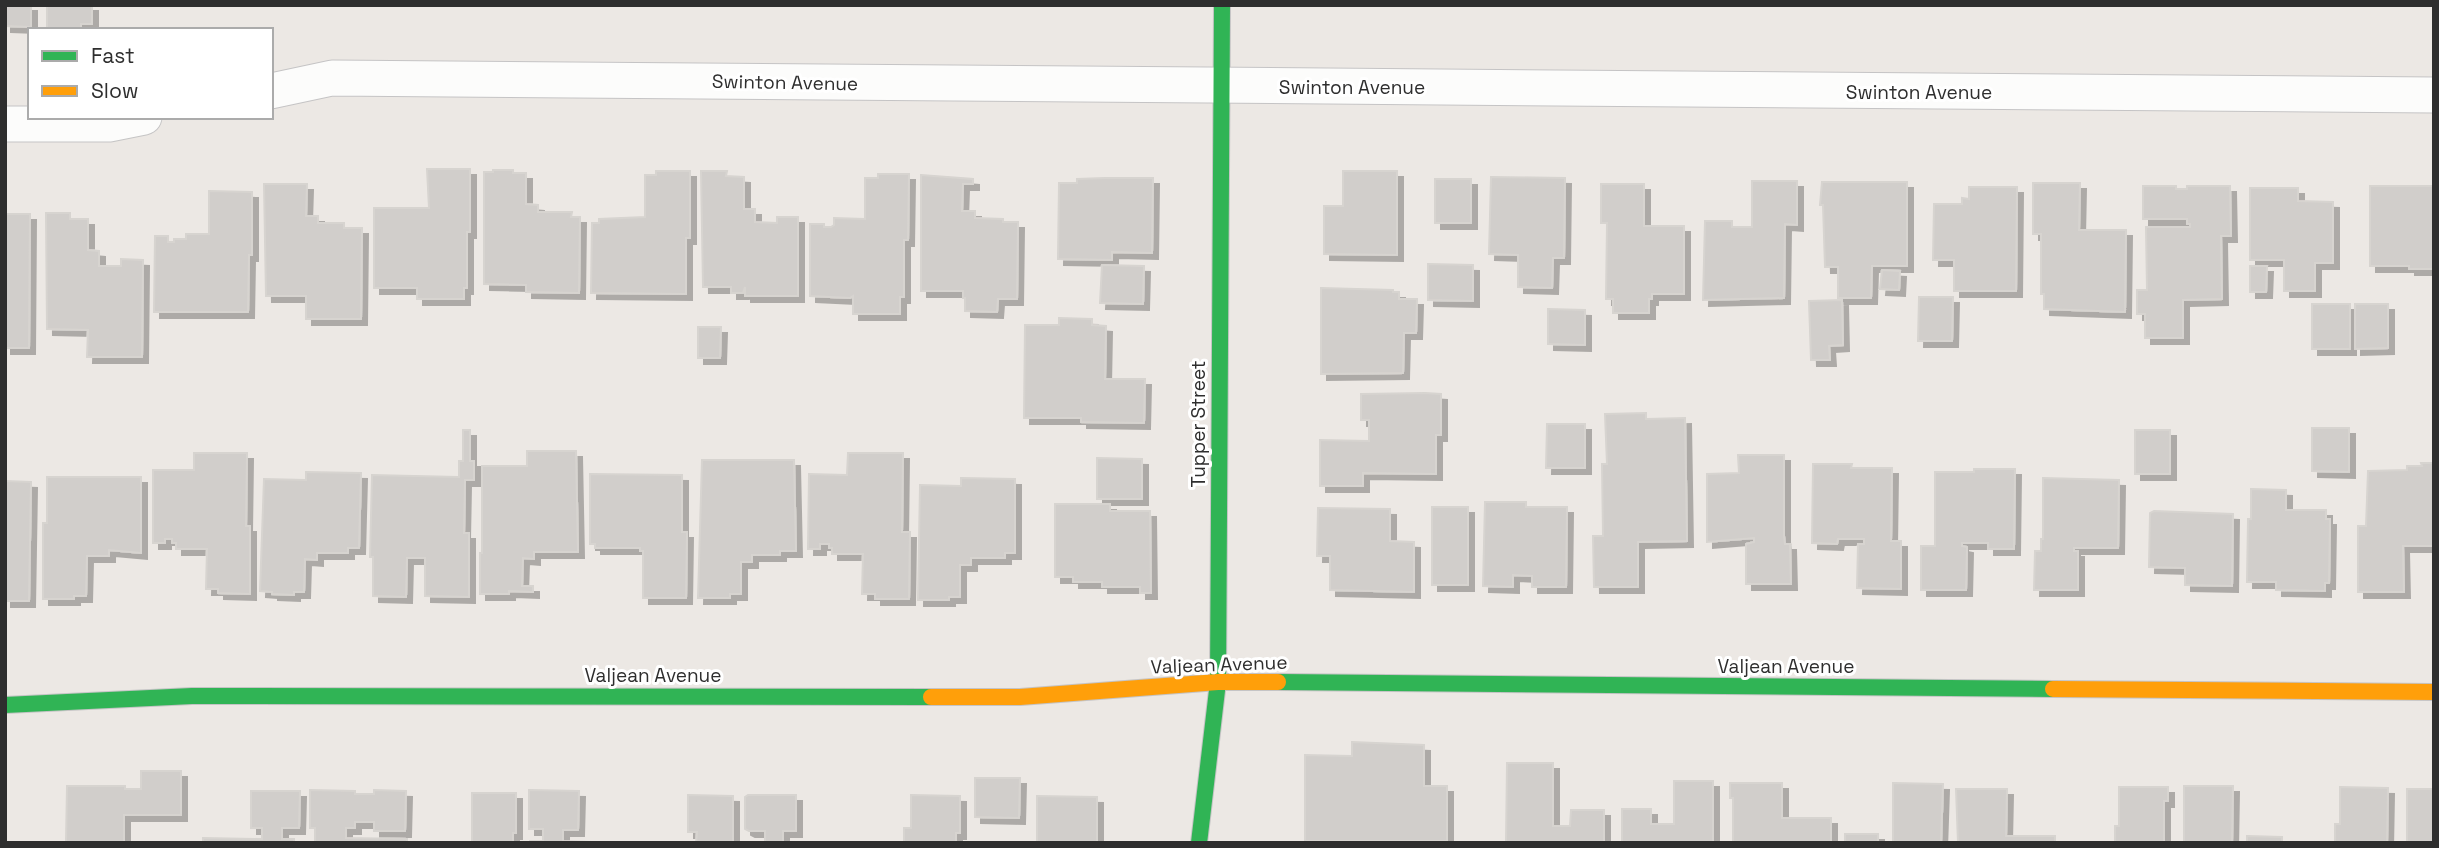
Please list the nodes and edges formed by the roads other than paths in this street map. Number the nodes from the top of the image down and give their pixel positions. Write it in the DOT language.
graph roads {
  1 [pos="1222,5"];
  2 [pos="1222,86"];
  3 [pos="273,91"];
  4 [pos="2434,96"];
  5 [pos="134,119"];
  6 [pos="5,124"];
  7 [pos="1218,682"];
  8 [pos="2434,692"];
  9 [pos="5,705"];
  10 [pos="1199,843"];
  1 -- 2 [label="street, Tupper Street"];
  2 -- 3 [label="street, Swinton Avenue"];
  2 -- 4 [label="street, Swinton Avenue"];
  2 -- 7 [label="street, Tupper Street"];
  5 -- 6 [label="street"];
  7 -- 8 [label="street, Valjean Avenue"];
  7 -- 9 [label="street, Valjean Avenue"];
  7 -- 10 [label="street, Tupper Street"];
}
